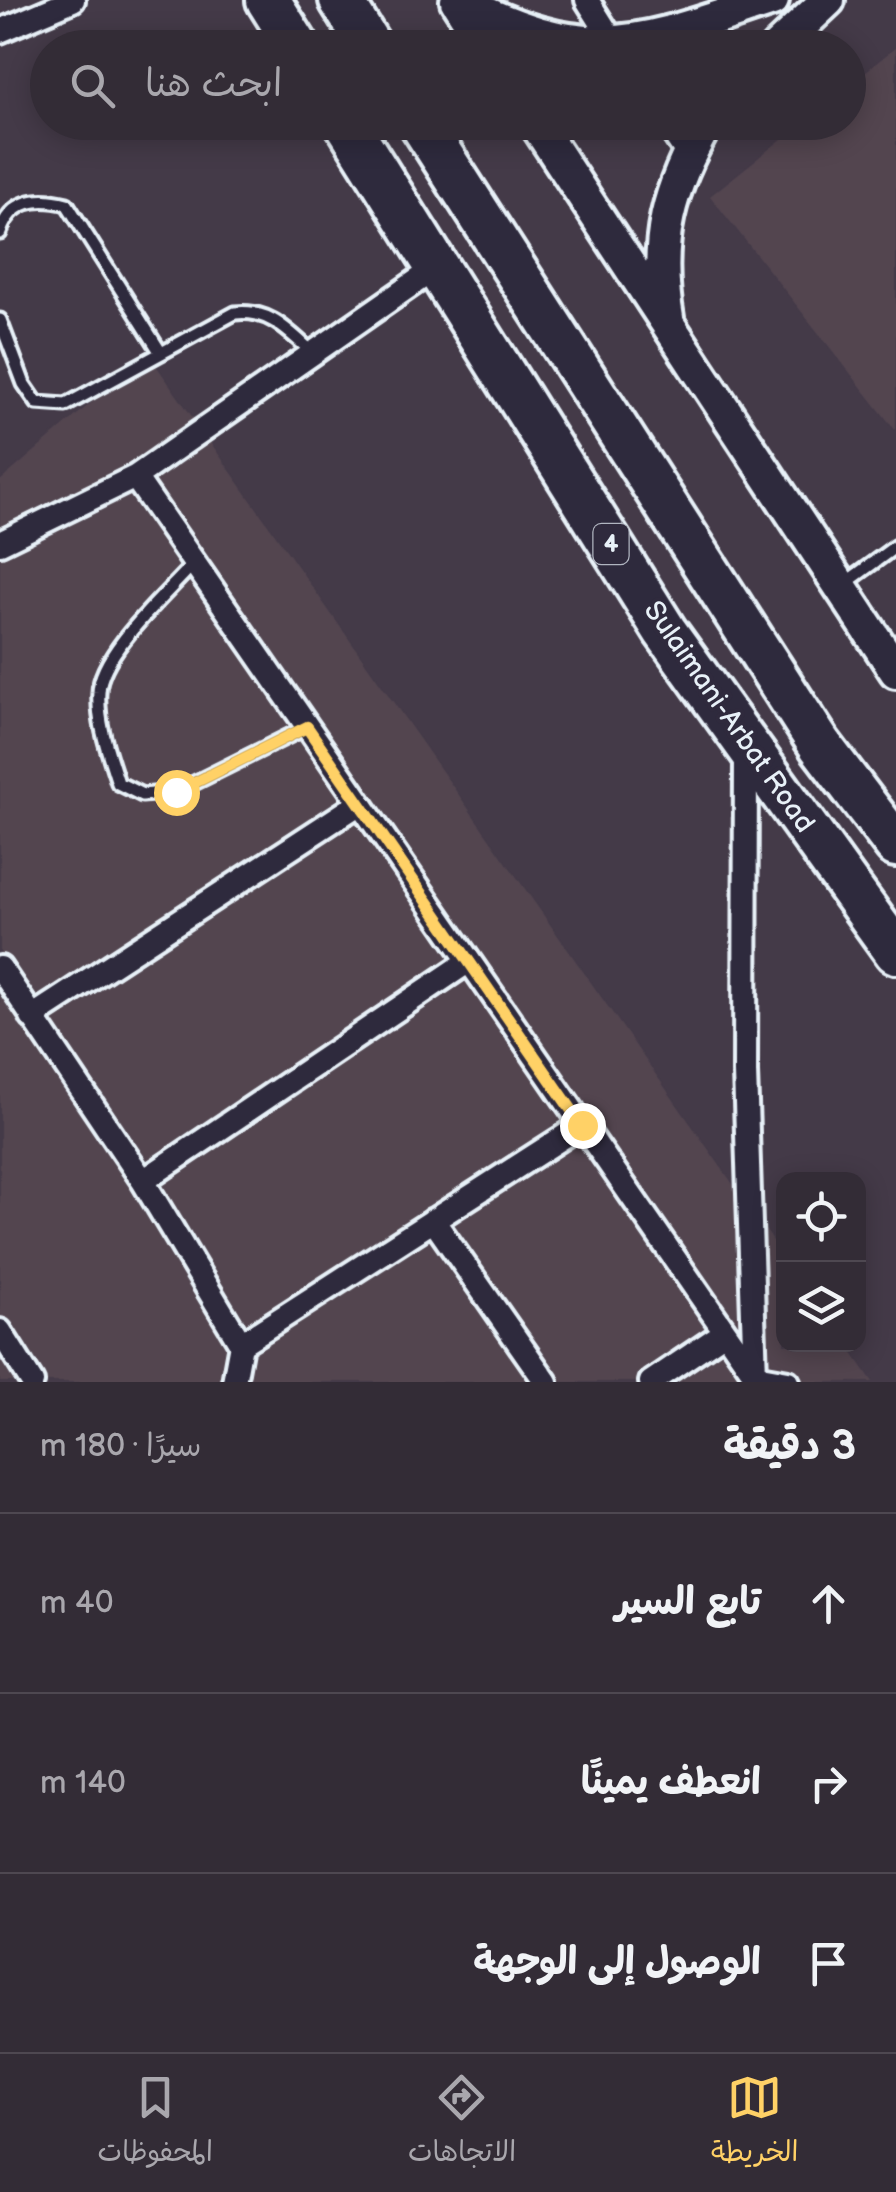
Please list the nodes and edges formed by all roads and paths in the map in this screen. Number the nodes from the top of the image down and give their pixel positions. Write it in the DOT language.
graph roads {
  1 [pos="73,0"];
  2 [pos="268,0"];
  3 [pos="341,0"];
  4 [pos="457,0"];
  5 [pos="587,0"];
  6 [pos="772,0"];
  7 [pos="828,0"];
  8 [pos="287,30"];
  9 [pos="360,30"];
  10 [pos="476,30"];
  11 [pos="521,30"];
  12 [pos="606,30"];
  13 [pos="680,30"];
  14 [pos="796,30"];
  15 [pos="0,32"];
  16 [pos="357,140"];
  17 [pos="432,140"];
  18 [pos="547,140"];
  19 [pos="678,140"];
  20 [pos="697,140"];
  21 [pos="688,155"];
  22 [pos="0,232"];
  23 [pos="437,268"];
  24 [pos="0,320"];
  25 [pos="670,332"];
  26 [pos="313,353"];
  27 [pos="161,354"];
  28 [pos="135,477"];
  29 [pos="0,543"];
  30 [pos="896,546"];
  31 [pos="194,563"];
  32 [pos="840,587"];
  33 [pos="896,671"];
  34 [pos="307,727"];
  35 [pos="746,741"];
  36 [pos="360,803"];
  37 [pos="896,845"];
  38 [pos="896,952"];
  39 [pos="469,961"];
  40 [pos="0,968"];
  41 [pos="32,1017"];
  42 [pos="582,1125"];
  43 [pos="144,1182"];
  44 [pos="433,1220"];
  45 [pos="0,1332"];
  46 [pos="725,1332"];
  47 [pos="241,1344"];
  48 [pos="758,1379"];
  49 [pos="32,1382"];
  50 [pos="234,1382"];
  51 [pos="546,1382"];
  52 [pos="651,1382"];
  53 [pos="788,1382"];
  1 -- 15 [label="street"];
  2 -- 8 [label="highway"];
  3 -- 9 [label="highway"];
  4 -- 10 [label="street"];
  4 -- 11 [label="street"];
  5 -- 12 [label="street"];
  6 -- 13 [label="street"];
  7 -- 14 [label="street"];
  16 -- 23 [label="highway, Sulaimani-Arbat Road / 4"];
  17 -- 37 [label="highway"];
  18 -- 25 [label="street"];
  19 -- 21 [label="street"];
  20 -- 21 [label="street"];
  21 -- 25 [label="street"];
  22 -- 27 [label="lane"];
  23 -- 26 [label="street"];
  23 -- 35 [label="highway, Sulaimani-Arbat Road / 4"];
  24 -- 27 [label="lane"];
  25 -- 32 [label="street"];
  26 -- 27 [label="lane"];
  26 -- 28 [label="street"];
  28 -- 29 [label="street"];
  28 -- 31 [label="street"];
  30 -- 32 [label="lane"];
  31 -- 34 [label="street"];
  31 -- 34 [label="lane"];
  32 -- 33 [label="street"];
  34 -- 36 [label="street"];
  35 -- 38 [label="highway, Sulaimani-Arbat Road / 4"];
  35 -- 48 [label="street"];
  36 -- 39 [label="street"];
  36 -- 41 [label="street"];
  39 -- 42 [label="street"];
  39 -- 43 [label="street"];
  40 -- 41 [label="street"];
  41 -- 43 [label="street"];
  42 -- 44 [label="street"];
  42 -- 46 [label="street"];
  43 -- 47 [label="street"];
  44 -- 47 [label="street"];
  44 -- 51 [label="street"];
  45 -- 49 [label="street"];
  46 -- 48 [label="street"];
  46 -- 52 [label="street"];
  47 -- 50 [label="street"];
  48 -- 53 [label="street"];
}
